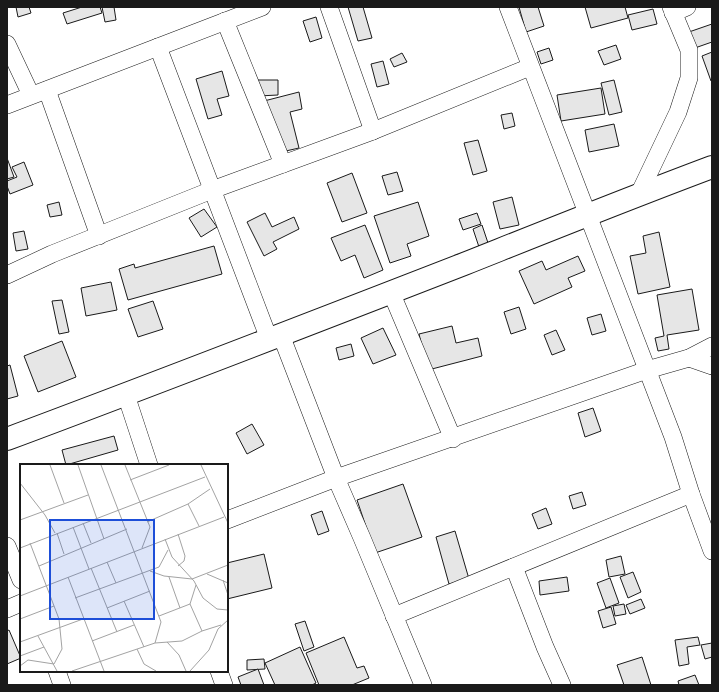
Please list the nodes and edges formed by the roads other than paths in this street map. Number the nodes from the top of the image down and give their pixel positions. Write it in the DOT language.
graph roads {
  1 [pos="262,7"];
  2 [pos="329,7"];
  3 [pos="508,7"];
  4 [pos="677,9"];
  5 [pos="225,21"];
  6 [pos="7,44"];
  7 [pos="158,47"];
  8 [pos="530,67"];
  9 [pos="39,93"];
  10 [pos="7,105"];
  11 [pos="373,131"];
  12 [pos="283,164"];
  13 [pos="712,167"];
  14 [pos="212,190"];
  15 [pos="639,194"];
  16 [pos="588,214"];
  17 [pos="99,236"];
  18 [pos="7,275"];
  19 [pos="391,292"];
  20 [pos="275,337"];
  21 [pos="712,346"];
  22 [pos="689,358"];
  23 [pos="712,366"];
  24 [pos="647,370"];
  25 [pos="126,395"];
  26 [pos="453,438"];
  27 [pos="7,440"];
  28 [pos="149,464"];
  29 [pos="336,478"];
  30 [pos="691,494"];
  31 [pos="228,520"];
  32 [pos="7,546"];
  33 [pos="712,551"];
  34 [pos="514,567"];
  35 [pos="20,578"];
  36 [pos="20,603"];
  37 [pos="7,609"];
  38 [pos="394,616"];
  39 [pos="57,672"];
  40 [pos="219,672"];
  41 [pos="62,685"];
  42 [pos="224,685"];
  43 [pos="423,685"];
  44 [pos="562,685"];
  1 -- 5 [label="street"];
  2 -- 11 [label="street"];
  3 -- 8 [label="street"];
  4 -- 15 [label="street"];
  5 -- 7 [label="street"];
  5 -- 12 [label="street"];
  6 -- 9 [label="street"];
  7 -- 9 [label="street"];
  7 -- 14 [label="street"];
  8 -- 11 [label="street"];
  8 -- 16 [label="street"];
  9 -- 10 [label="street"];
  9 -- 17 [label="street"];
  11 -- 12 [label="street"];
  12 -- 14 [label="street"];
  13 -- 15 [label="street"];
  14 -- 17 [label="street"];
  14 -- 20 [label="street"];
  15 -- 16 [label="street"];
  16 -- 19 [label="street"];
  16 -- 24 [label="street"];
  17 -- 18 [label="street"];
  19 -- 20 [label="street"];
  19 -- 26 [label="street"];
  20 -- 25 [label="street"];
  20 -- 29 [label="street"];
  21 -- 22 [label="street"];
  22 -- 23 [label="street"];
  22 -- 24 [label="street"];
  24 -- 26 [label="street"];
  24 -- 30 [label="street"];
  25 -- 27 [label="street"];
  25 -- 28 [label="street"];
  26 -- 29 [label="street"];
  29 -- 31 [label="street"];
  29 -- 38 [label="street"];
  30 -- 33 [label="street"];
  30 -- 34 [label="street"];
  32 -- 35 [label="street"];
  34 -- 38 [label="street"];
  34 -- 44 [label="street"];
  36 -- 37 [label="street"];
  38 -- 43 [label="street"];
  39 -- 41 [label="street"];
  40 -- 42 [label="street"];
}
